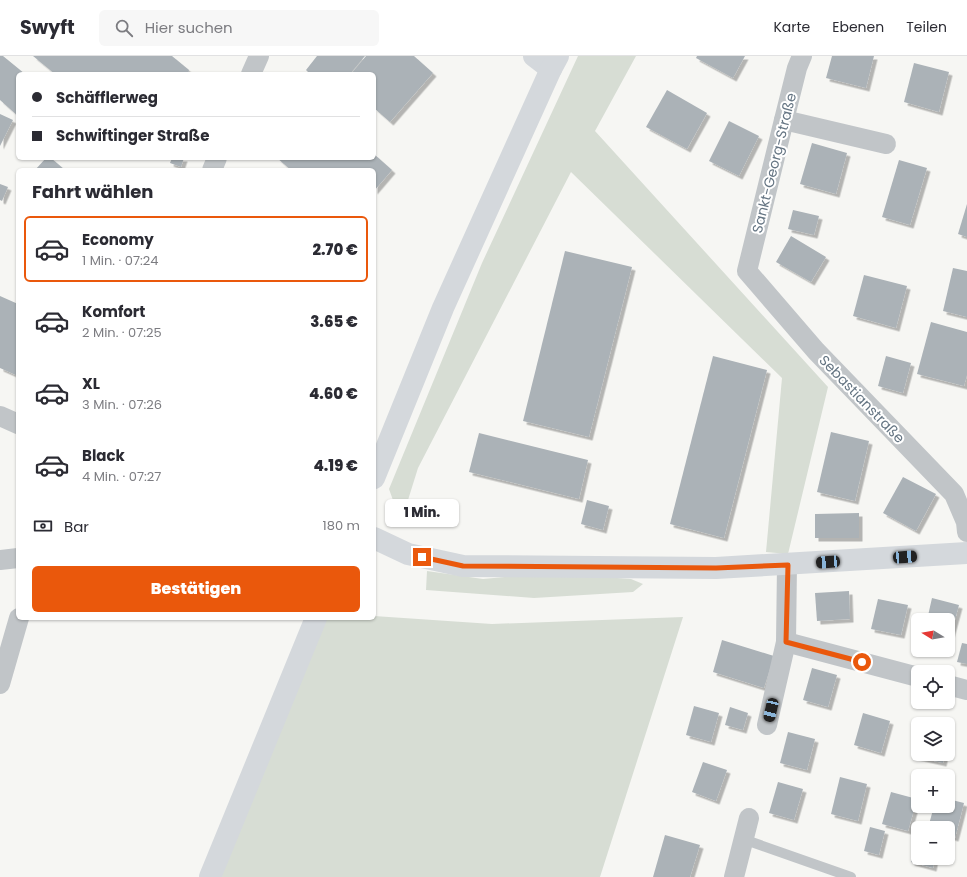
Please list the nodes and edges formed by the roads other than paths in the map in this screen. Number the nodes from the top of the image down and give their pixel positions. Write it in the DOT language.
graph roads {
  1 [pos="259,56"];
  2 [pos="802,56"];
  3 [pos="548,60"];
  4 [pos="253,72"];
  5 [pos="784,120"];
  6 [pos="886,144"];
  7 [pos="747,271"];
  8 [pos="0,416"];
  9 [pos="16,423"];
  10 [pos="376,473"];
  11 [pos="967,532"];
  12 [pos="376,539"];
  13 [pos="967,553"];
  14 [pos="16,558"];
  15 [pos="0,560"];
  16 [pos="788,565"];
  17 [pos="18,620"];
  18 [pos="315,620"];
  19 [pos="786,642"];
  20 [pos="911,675"];
  21 [pos="0,684"];
  22 [pos="955,687"];
  23 [pos="967,690"];
  24 [pos="767,724"];
  25 [pos="749,818"];
  26 [pos="744,839"];
  27 [pos="210,877"];
  28 [pos="734,877"];
  29 [pos="850,877"];
  1 -- 4 [label="street"];
  2 -- 5 [label="street, Sankt-Georg-Straße"];
  3 -- 10 [label="main road"];
  5 -- 6 [label="street"];
  5 -- 7 [label="street, Sankt-Georg-Straße"];
  7 -- 11 [label="street, Sebastianstraße"];
  8 -- 9 [label="street"];
  12 -- 16 [label="main road"];
  13 -- 16 [label="main road"];
  14 -- 15 [label="street"];
  16 -- 19 [label="street"];
  17 -- 21 [label="street"];
  18 -- 27 [label="main road"];
  19 -- 20 [label="street"];
  19 -- 24 [label="street"];
  22 -- 23 [label="street"];
  25 -- 26 [label="street"];
  26 -- 28 [label="street"];
  26 -- 29 [label="lane"];
}
